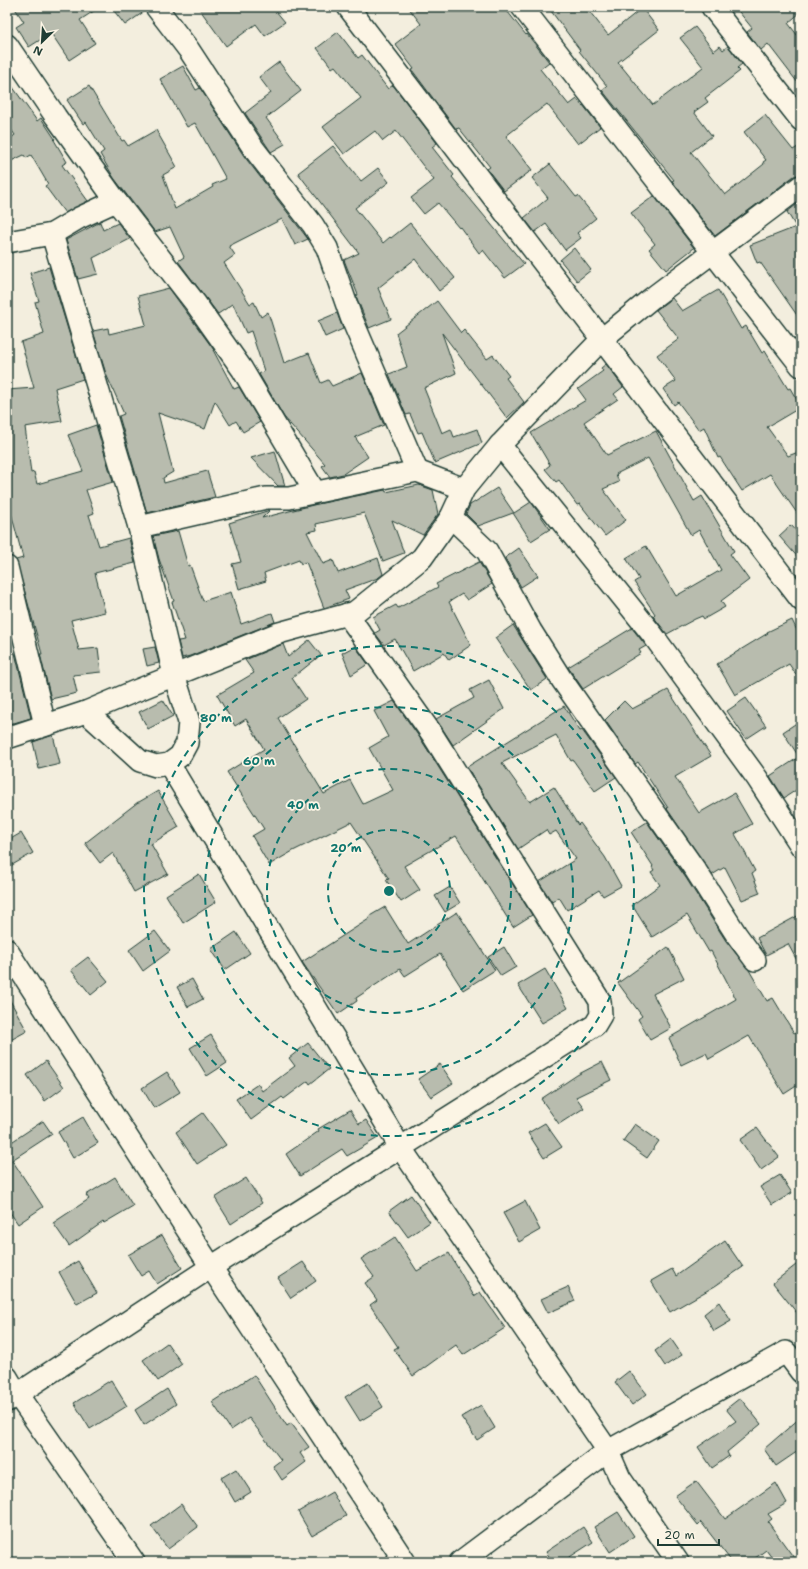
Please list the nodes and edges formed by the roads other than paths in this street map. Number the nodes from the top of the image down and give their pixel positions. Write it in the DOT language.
graph roads {
  1 [pos="156,7"];
  2 [pos="348,7"];
  3 [pos="522,7"];
  4 [pos="712,7"];
  5 [pos="7,45"];
  6 [pos="801,120"];
  7 [pos="801,186"];
  8 [pos="116,201"];
  9 [pos="52,234"];
  10 [pos="7,242"];
  11 [pos="713,253"];
  12 [pos="602,339"];
  13 [pos="801,366"];
  14 [pos="500,445"];
  15 [pos="417,471"];
  16 [pos="464,489"];
  17 [pos="315,492"];
  18 [pos="450,518"];
  19 [pos="140,527"];
  20 [pos="7,566"];
  21 [pos="801,600"];
  22 [pos="347,614"];
  23 [pos="174,675"];
  24 [pos="86,712"];
  25 [pos="45,725"];
  26 [pos="7,738"];
  27 [pos="170,764"];
  28 [pos="801,846"];
  29 [pos="7,950"];
  30 [pos="755,960"];
  31 [pos="400,1147"];
  32 [pos="211,1267"];
  33 [pos="793,1349"];
  34 [pos="801,1372"];
  35 [pos="10,1390"];
  36 [pos="608,1451"];
  37 [pos="134,1562"];
  38 [pos="405,1562"];
  39 [pos="460,1562"];
  40 [pos="678,1562"];
  1 -- 15 [label="street"];
  2 -- 12 [label="street"];
  3 -- 11 [label="street"];
  4 -- 6 [label="street"];
  5 -- 8 [label="street"];
  7 -- 11 [label="street"];
  8 -- 9 [label="street"];
  8 -- 17 [label="street"];
  9 -- 10 [label="street"];
  9 -- 19 [label="street"];
  11 -- 12 [label="street"];
  11 -- 13 [label="street"];
  12 -- 14 [label="street"];
  12 -- 21 [label="street"];
  14 -- 16 [label="street"];
  14 -- 28 [label="street"];
  15 -- 16 [label="street"];
  15 -- 17 [label="street"];
  16 -- 18 [label="street"];
  17 -- 19 [label="street"];
  18 -- 22 [label="street"];
  18 -- 30 [label="street"];
  19 -- 23 [label="street"];
  20 -- 25 [label="street"];
  22 -- 23 [label="street"];
  22 -- 31 [label="street"];
  23 -- 24 [label="street"];
  23 -- 27 [label="street"];
  24 -- 25 [label="street"];
  24 -- 27 [label="street"];
  25 -- 26 [label="street"];
  27 -- 31 [label="street"];
  29 -- 32 [label="street"];
  31 -- 32 [label="street"];
  31 -- 36 [label="street"];
  32 -- 35 [label="street"];
  32 -- 38 [label="street"];
  33 -- 34 [label="street"];
  33 -- 36 [label="street"];
  35 -- 37 [label="street"];
  36 -- 39 [label="street"];
  36 -- 40 [label="street"];
}
